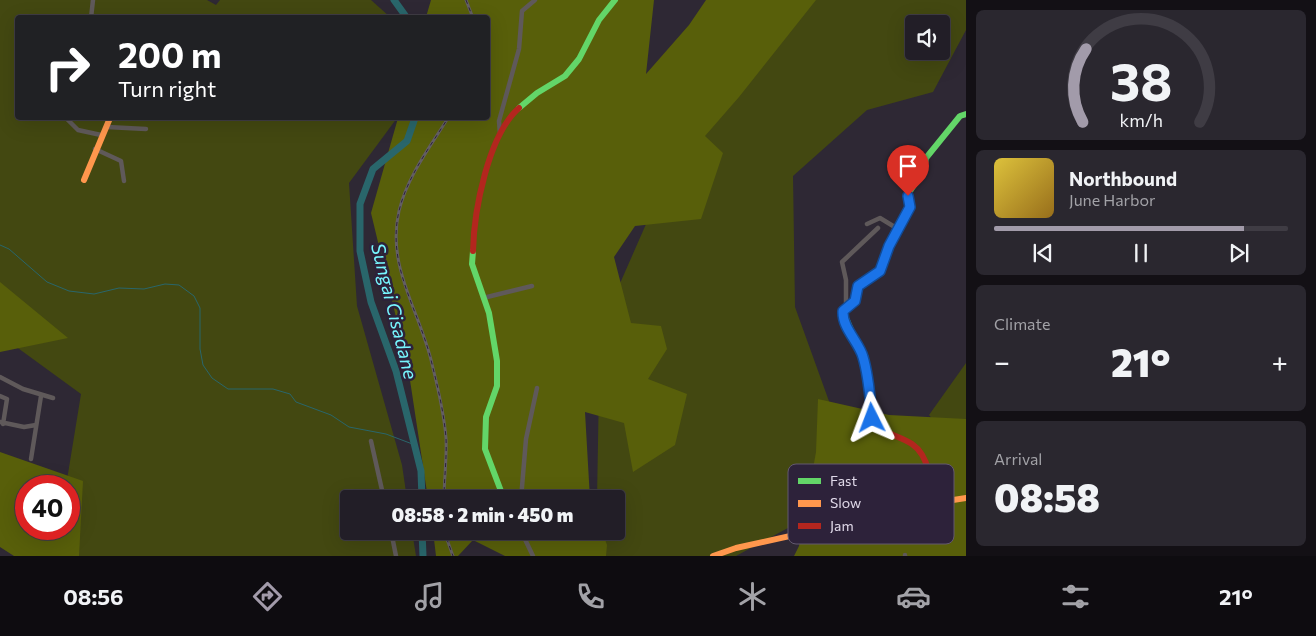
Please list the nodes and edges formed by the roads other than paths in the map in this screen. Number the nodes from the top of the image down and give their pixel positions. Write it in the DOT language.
graph roads {
  1 [pos="93,0"];
  2 [pos="535,0"];
  3 [pos="615,0"];
  4 [pos="91,15"];
  5 [pos="966,114"];
  6 [pos="68,120"];
  7 [pos="109,120"];
  8 [pos="107,127"];
  9 [pos="146,129"];
  10 [pos="500,134"];
  11 [pos="101,135"];
  12 [pos="96,149"];
  13 [pos="84,180"];
  14 [pos="124,181"];
  15 [pos="867,224"];
  16 [pos="878,228"];
  17 [pos="898,229"];
  18 [pos="532,286"];
  19 [pos="483,298"];
  20 [pos="846,309"];
  21 [pos="0,377"];
  22 [pos="537,388"];
  23 [pos="0,396"];
  24 [pos="41,396"];
  25 [pos="53,398"];
  26 [pos="2,423"];
  27 [pos="36,425"];
  28 [pos="371,440"];
  29 [pos="31,459"];
  30 [pos="926,464"];
  31 [pos="382,490"];
  32 [pos="501,490"];
  33 [pos="522,490"];
  34 [pos="788,538"];
  35 [pos="393,540"];
  36 [pos="525,540"];
  37 [pos="733,552"];
  38 [pos="396,556"];
  39 [pos="532,556"];
  40 [pos="713,556"];
  1 -- 4 [label="street"];
  2 -- 10 [label="street"];
  3 -- 10 [label="street"];
  5 -- 17 [label="street"];
  6 -- 11 [label="street"];
  7 -- 8 [label="street"];
  8 -- 9 [label="street"];
  8 -- 11 [label="street"];
  10 -- 19 [label="street"];
  11 -- 12 [label="street"];
  12 -- 13 [label="street"];
  12 -- 14 [label="street"];
  15 -- 17 [label="street"];
  16 -- 20 [label="street"];
  17 -- 20 [label="street"];
  18 -- 19 [label="street"];
  19 -- 32 [label="street"];
  20 -- 30 [label="street"];
  21 -- 24 [label="street"];
  22 -- 33 [label="street"];
  23 -- 26 [label="street"];
  24 -- 25 [label="street"];
  24 -- 27 [label="street"];
  26 -- 27 [label="street"];
  27 -- 29 [label="street"];
  28 -- 31 [label="street"];
  34 -- 37 [label="street"];
  35 -- 38 [label="street"];
  36 -- 39 [label="street"];
  37 -- 40 [label="street"];
}
